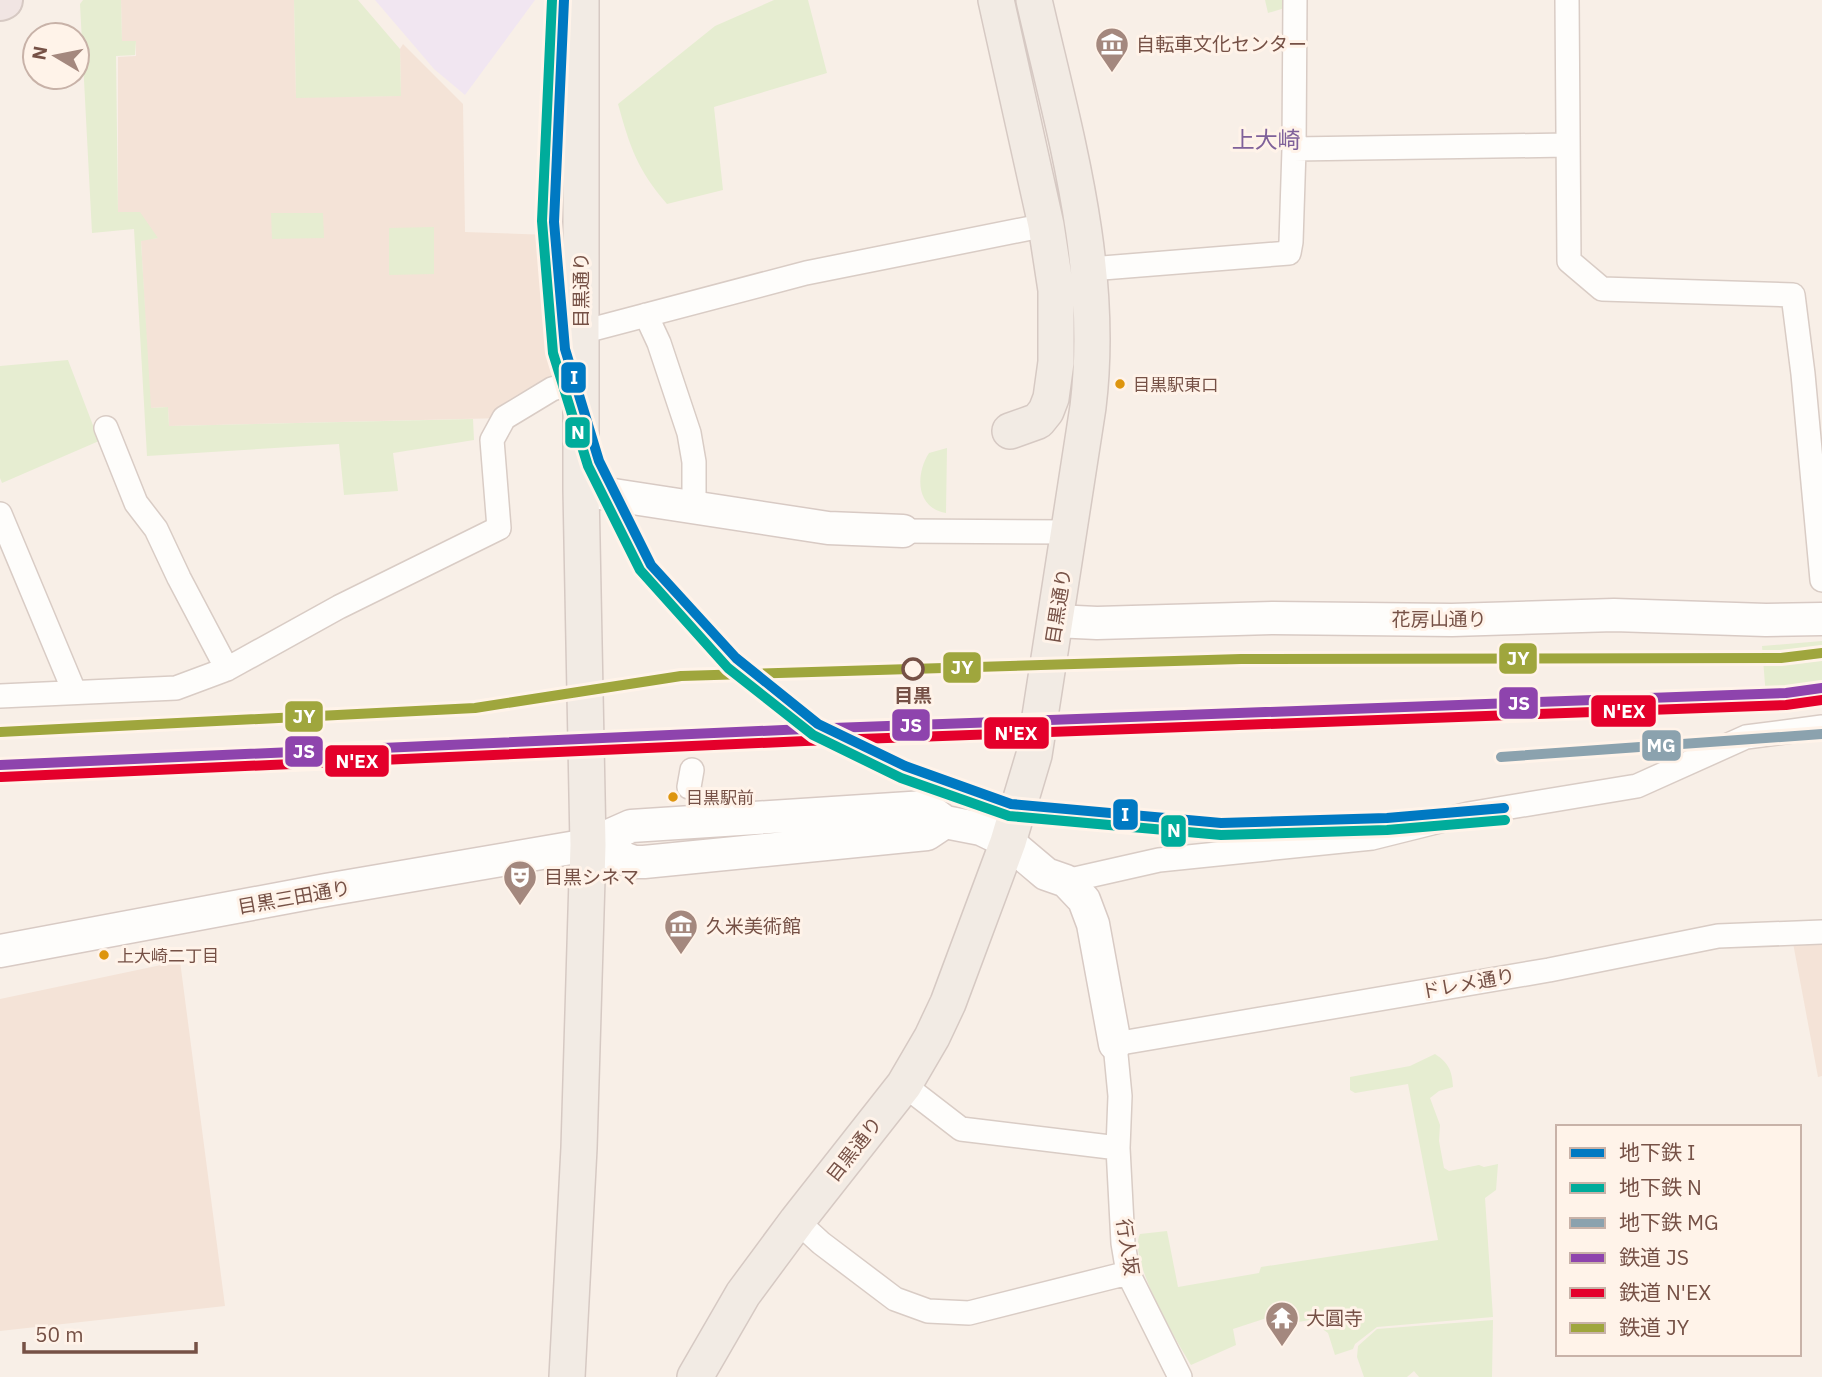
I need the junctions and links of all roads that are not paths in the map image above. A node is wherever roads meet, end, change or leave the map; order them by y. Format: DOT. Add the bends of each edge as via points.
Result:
graph roads {
  1 [pos="580,0"];
  2 [pos="996,0"];
  3 [pos="1034,0"];
  4 [pos="1295,0"];
  5 [pos="1567,0"];
  6 [pos="1568,145"];
  7 [pos="1294,149"];
  8 [pos="1046,225"];
  9 [pos="1090,269"];
  10 [pos="646,315"];
  11 [pos="582,332"];
  12 [pos="582,380"];
  13 [pos="106,428"];
  14 [pos="1010,431"];
  15 [pos="581,490"];
  16 [pos="694,506"];
  17 [pos="0,514"];
  18 [pos="902,531"];
  19 [pos="1069,532"];
  20 [pos="1822,580"];
  21 [pos="1822,619"];
  22 [pos="1055,621"];
  23 [pos="228,668"];
  24 [pos="74,691"];
  25 [pos="0,696"];
  26 [pos="1822,727"];
  27 [pos="1008,842"];
  28 [pos="588,845"];
  29 [pos="1066,881"];
  30 [pos="1822,932"];
  31 [pos="0,951"];
  32 [pos="1115,1044"];
  33 [pos="904,1085"];
  34 [pos="1118,1148"];
  35 [pos="797,1221"];
  36 [pos="1128,1273"];
  37 [pos="694,1371"];
  38 [pos="567,1377"];
  39 [pos="1180,1377"];
  1 -- 11 [label="main road, 目黒通り"];
  2 -- 8 [label="main road"];
  3 -- 9 [label="main road, 目黒通り"];
  4 -- 7 [label="street"];
  5 -- 6 [label="street"];
  6 -- 7 [label="street"];
  6 -- 20 [label="street" via="1569,261 1602,289 1793,295"];
  7 -- 9 [label="street" via="1289,253"];
  8 -- 10 [label="street" via="806,273"];
  8 -- 14 [label="main road" via="1056,290 1052,398 1038,421"];
  9 -- 19 [label="main road, 目黒通り" via="1092,376"];
  10 -- 11 [label="street"];
  10 -- 16 [label="street" via="660,343 689,433"];
  11 -- 12 [label="main road, 目黒通り"];
  12 -- 15 [label="main road, 目黒通り"];
  12 -- 23 [label="street" via="552,389 504,418 492,440 499,528"];
  13 -- 23 [label="street" via="136,503 156,529"];
  15 -- 16 [label="street"];
  15 -- 28 [label="main road, 目黒通り"];
  16 -- 18 [label="street" via="828,528"];
  17 -- 24 [label="street"];
  18 -- 19 [label="street"];
  19 -- 22 [label="main road, 目黒通り"];
  21 -- 22 [label="street, 花房山通り" via="1602,615"];
  22 -- 27 [label="main road, 目黒通り" via="1034,755"];
  23 -- 24 [label="street" via="176,688"];
  24 -- 25 [label="street"];
  26 -- 29 [label="street" via="1746,737 1637,786 1468,814 1372,838 1159,860"];
  27 -- 28 [label="street" via="981,829 946,822 927,834 644,862"];
  27 -- 29 [label="street" via="1046,874"];
  27 -- 33 [label="main road, 目黒通り" via="948,1003"];
  28 -- 31 [label="street, 目黒三田通り"];
  28 -- 38 [label="main road, 目黒通り"];
  29 -- 32 [label="street" via="1084,900 1093,924"];
  30 -- 32 [label="street, ドレメ通り" via="1718,936 1549,970"];
  32 -- 34 [label="street, 行人坂"];
  33 -- 34 [label="street" via="961,1129"];
  33 -- 35 [label="main road, 目黒通り"];
  34 -- 36 [label="street, 行人坂"];
  35 -- 36 [label="street" via="895,1300 928,1311 969,1314"];
  35 -- 37 [label="main road, 目黒通り"];
  36 -- 39 [label="street, 行人坂"];
}
